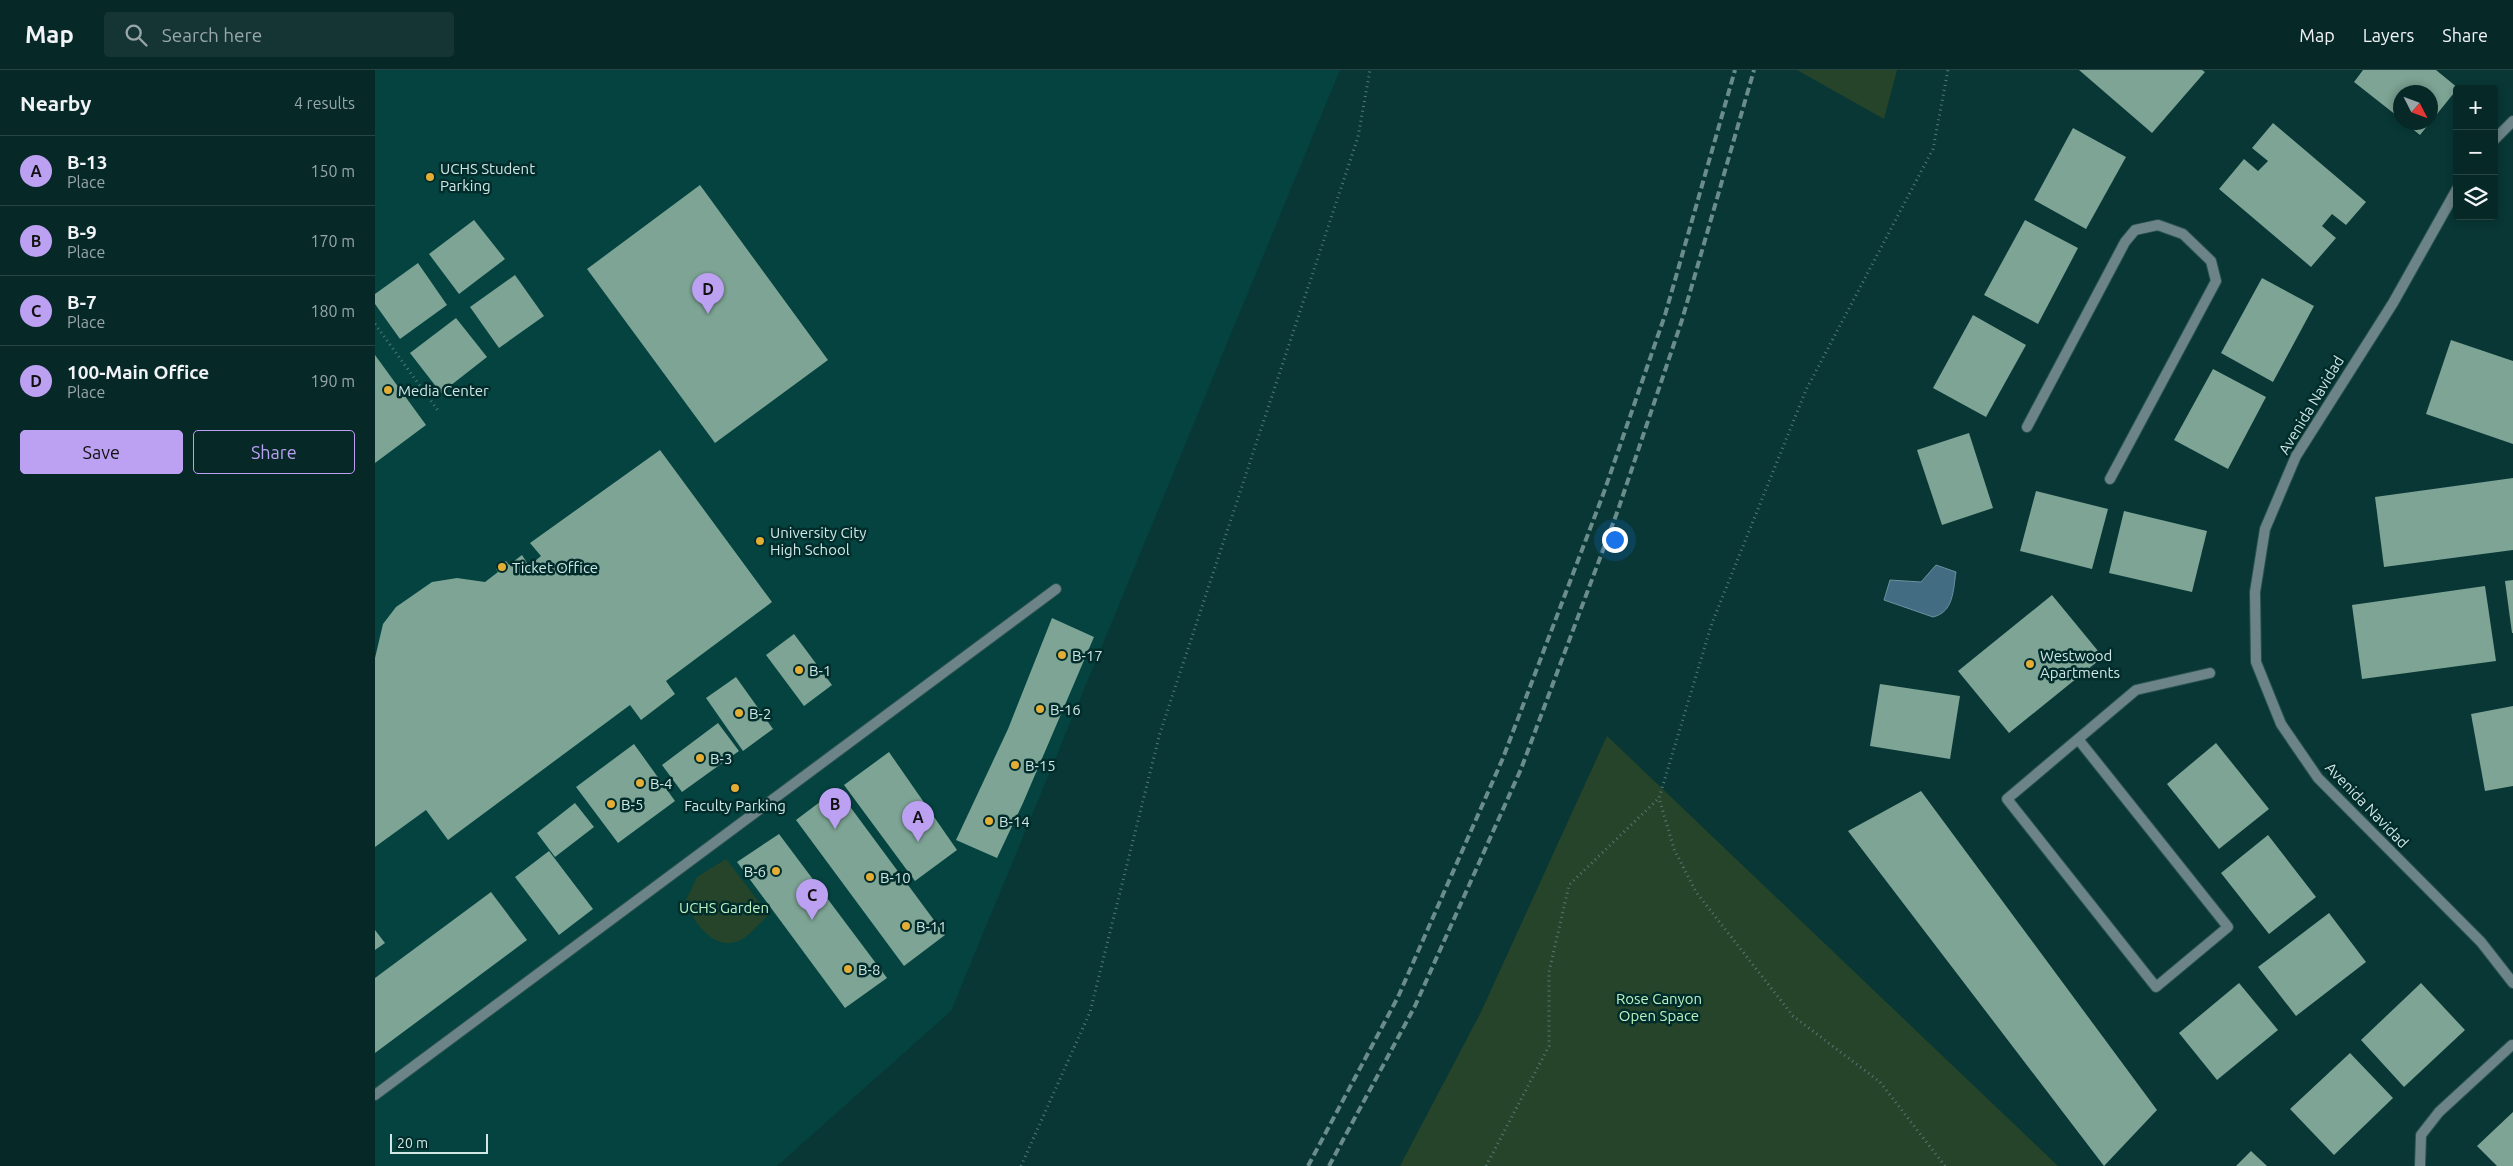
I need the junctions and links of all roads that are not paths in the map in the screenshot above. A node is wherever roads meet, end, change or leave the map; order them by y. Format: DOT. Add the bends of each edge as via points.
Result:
graph roads {
  1 [pos="2513,121"];
  2 [pos="2498,136"];
  3 [pos="2453,196"];
  4 [pos="2027,426"];
  5 [pos="2110,479"];
  6 [pos="1056,589"];
  7 [pos="2210,674"];
  8 [pos="2078,739"];
  9 [pos="2513,983"];
  10 [pos="2512,1044"];
  11 [pos="375,1095"];
  12 [pos="2420,1166"];
  1 -- 2 [label="street"];
  3 -- 9 [label="street, Avenida Navidad" via="2393,303 2296,456 2288,474 2265,529 2255,592 2256,662 2281,724 2318,778 2481,942"];
  4 -- 5 [label="street" via="2125,242 2135,230 2158,225 2183,234 2211,261 2216,281"];
  6 -- 11 [label="street"];
  7 -- 8 [label="street" via="2136,690"];
  8 -- 8 [label="street" via="2007,799 2156,987 2228,927"];
  10 -- 12 [label="street" via="2439,1112 2421,1135"];
}
